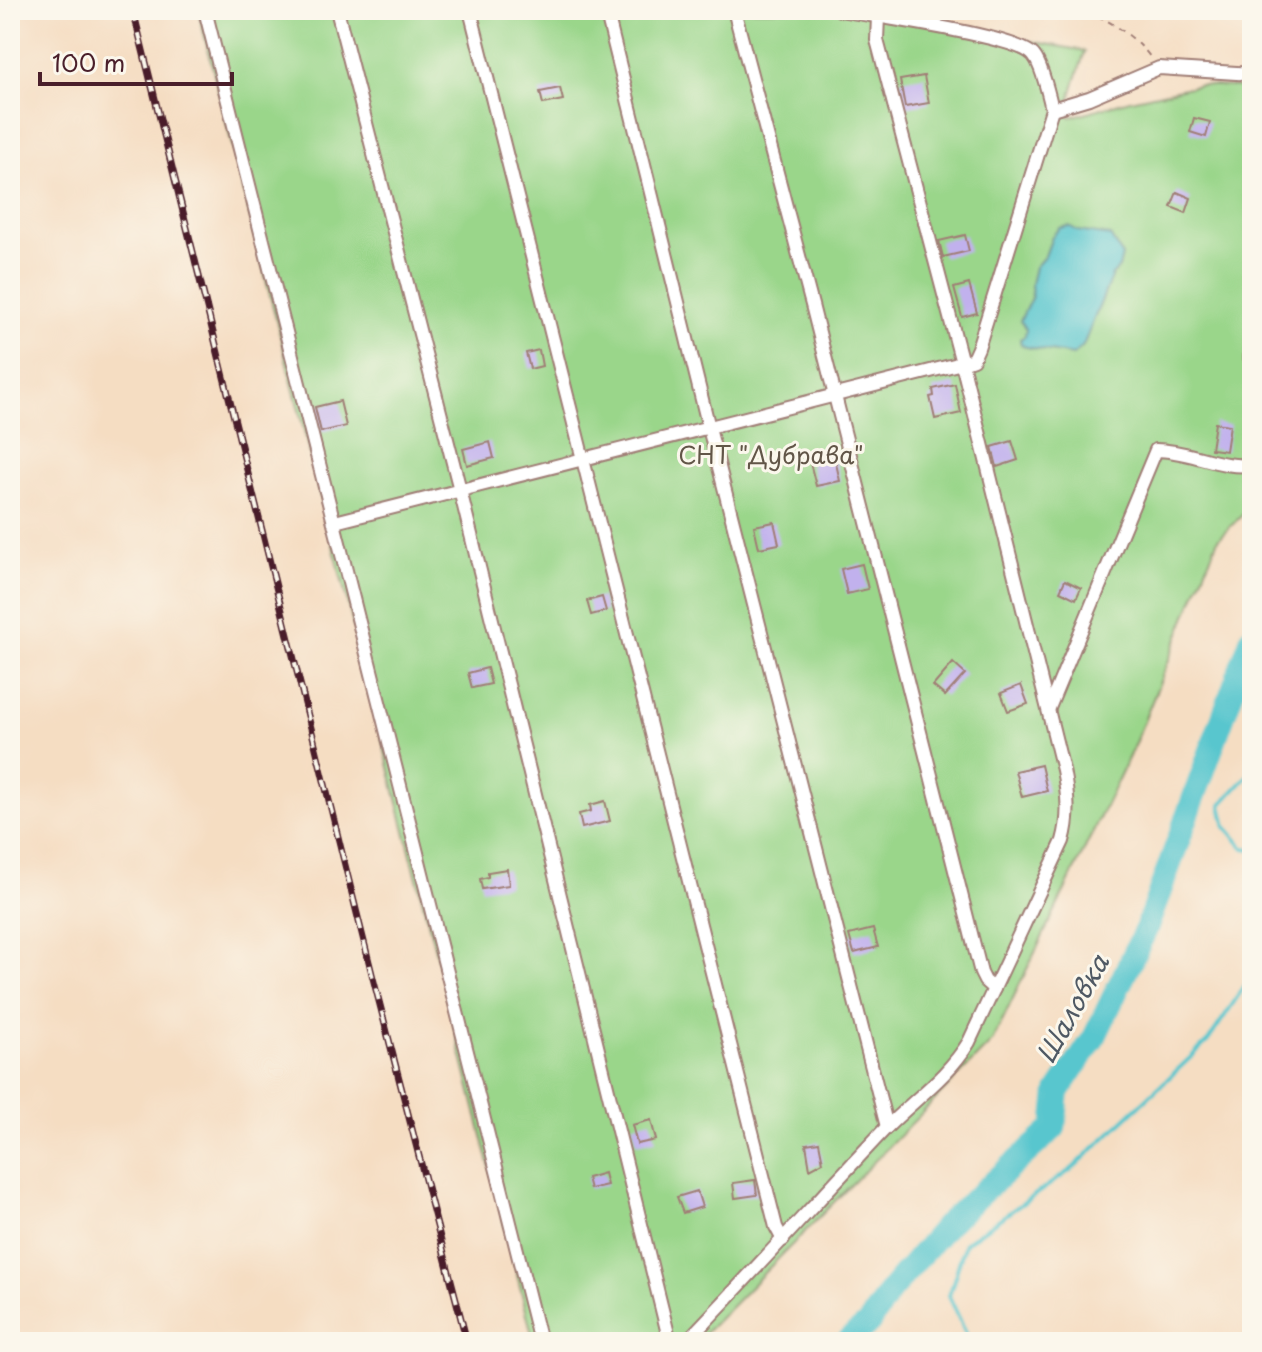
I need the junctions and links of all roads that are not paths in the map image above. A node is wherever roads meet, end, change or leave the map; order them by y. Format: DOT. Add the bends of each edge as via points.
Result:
graph roads {
  1 [pos="205,10"];
  2 [pos="337,10"];
  3 [pos="470,10"];
  4 [pos="606,10"];
  5 [pos="734,10"];
  6 [pos="840,10"];
  7 [pos="878,17"];
  8 [pos="1252,74"];
  9 [pos="1052,109"];
  10 [pos="1252,339"];
  11 [pos="1250,358"];
  12 [pos="962,363"];
  13 [pos="834,396"];
  14 [pos="709,428"];
  15 [pos="584,459"];
  16 [pos="1252,465"];
  17 [pos="460,490"];
  18 [pos="335,522"];
  19 [pos="1049,709"];
  20 [pos="994,989"];
  21 [pos="887,1127"];
  22 [pos="783,1240"];
  23 [pos="540,1342"];
  24 [pos="670,1342"];
  25 [pos="686,1342"];
  1 -- 18 [label="street"];
  2 -- 17 [label="street"];
  3 -- 15 [label="street"];
  4 -- 14 [label="street"];
  5 -- 13 [label="street"];
  6 -- 7 [label="street"];
  7 -- 9 [label="street" via="1028,50 1036,57"];
  7 -- 12 [label="street" via="877,40"];
  8 -- 9 [label="street" via="1159,68"];
  9 -- 12 [label="street" via="978,348 973,359"];
  10 -- 11 [label="street"];
  12 -- 13 [label="street"];
  12 -- 19 [label="street"];
  13 -- 14 [label="street"];
  13 -- 20 [label="street" via="981,973"];
  14 -- 15 [label="street"];
  14 -- 21 [label="street"];
  15 -- 17 [label="street"];
  15 -- 22 [label="street"];
  16 -- 19 [label="street" via="1237,467 1177,450 1156,450"];
  17 -- 18 [label="street"];
  17 -- 24 [label="street"];
  18 -- 23 [label="street"];
  19 -- 20 [label="street" via="1067,790 1068,823"];
  20 -- 21 [label="street" via="960,1057"];
  21 -- 22 [label="street"];
  22 -- 25 [label="street"];
}
